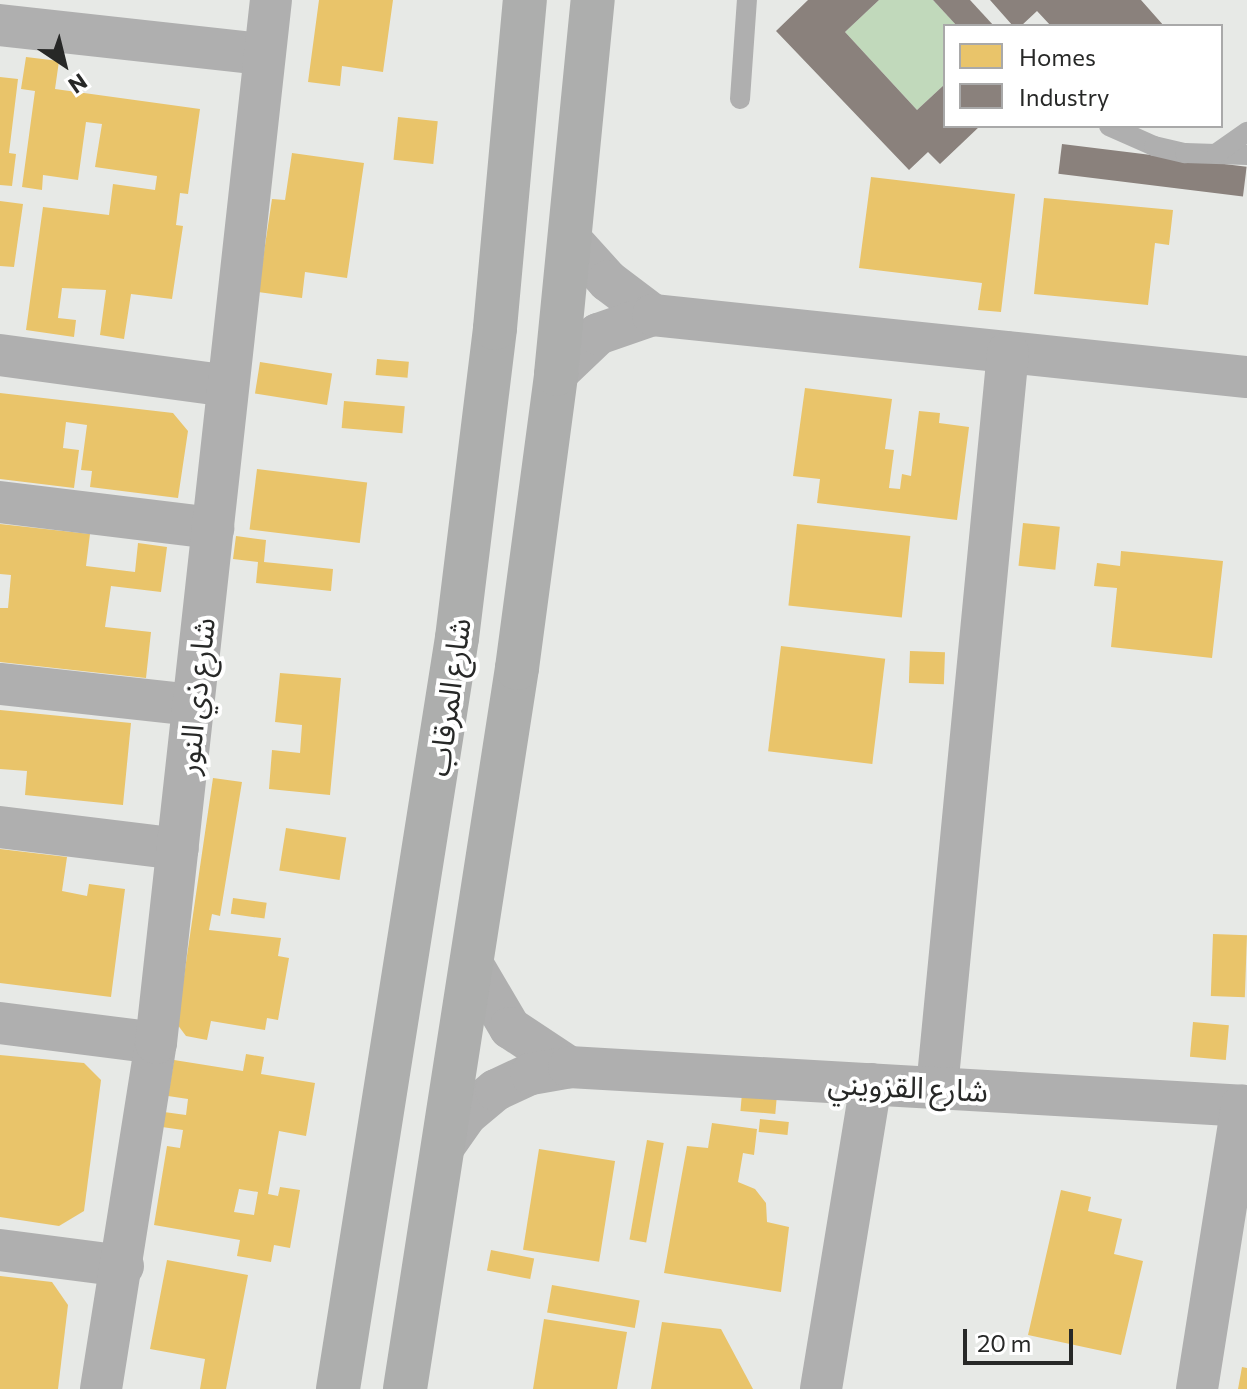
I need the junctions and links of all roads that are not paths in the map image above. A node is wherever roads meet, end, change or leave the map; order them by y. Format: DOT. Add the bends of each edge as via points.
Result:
graph roads {
  1 [pos="271,0"];
  2 [pos="525,0"];
  3 [pos="593,0"];
  4 [pos="747,0"];
  5 [pos="0,25"];
  6 [pos="264,54"];
  7 [pos="740,99"];
  8 [pos="1114,128"];
  9 [pos="1247,132"];
  10 [pos="1217,153"];
  11 [pos="1247,155"];
  12 [pos="570,239"];
  13 [pos="653,315"];
  14 [pos="1008,352"];
  15 [pos="0,355"];
  16 [pos="556,374"];
  17 [pos="1247,377"];
  18 [pos="228,386"];
  19 [pos="0,502"];
  20 [pos="213,528"];
  21 [pos="0,684"];
  22 [pos="194,705"];
  23 [pos="0,827"];
  24 [pos="178,849"];
  25 [pos="474,967"];
  26 [pos="0,1023"];
  27 [pos="156,1043"];
  28 [pos="569,1067"];
  29 [pos="871,1084"];
  30 [pos="937,1088"];
  31 [pos="1244,1106"];
  32 [pos="445,1145"];
  33 [pos="0,1250"];
  34 [pos="123,1266"];
  35 [pos="101,1389"];
  36 [pos="338,1389"];
  37 [pos="405,1389"];
  38 [pos="821,1389"];
  39 [pos="1197,1389"];
  1 -- 6 [label="street, شارع ذي النور"];
  2 -- 36 [label="main road, شارع المرقاب" via="495,328 457,638"];
  3 -- 12 [label="main road"];
  4 -- 7 [label="lane"];
  5 -- 6 [label="street"];
  6 -- 18 [label="street, شارع ذي النور"];
  8 -- 10 [label="lane" via="1154,146"];
  9 -- 10 [label="lane"];
  10 -- 11 [label="lane"];
  12 -- 13 [label="street" via="608,281"];
  12 -- 16 [label="main road"];
  13 -- 14 [label="street"];
  13 -- 16 [label="street" via="598,334"];
  14 -- 17 [label="street"];
  14 -- 30 [label="street"];
  15 -- 18 [label="street"];
  16 -- 25 [label="main road"];
  18 -- 20 [label="street, شارع ذي النور"];
  19 -- 20 [label="street"];
  20 -- 22 [label="street, شارع ذي النور"];
  21 -- 22 [label="street"];
  22 -- 24 [label="street, شارع ذي النور"];
  23 -- 24 [label="street"];
  24 -- 27 [label="street, شارع ذي النور"];
  25 -- 28 [label="street" via="510,1028"];
  25 -- 32 [label="main road"];
  26 -- 27 [label="street"];
  27 -- 34 [label="street, شارع ذي النور"];
  28 -- 29 [label="street, شارع القزويني"];
  28 -- 32 [label="street, شارع القزويني" via="531,1074 496,1090 466,1115"];
  29 -- 30 [label="street, شارع القزويني"];
  29 -- 38 [label="street"];
  30 -- 31 [label="street, شارع القزويني"];
  31 -- 39 [label="street"];
  32 -- 37 [label="main road"];
  33 -- 34 [label="street"];
  34 -- 35 [label="street, شارع ذي النور"];
}
